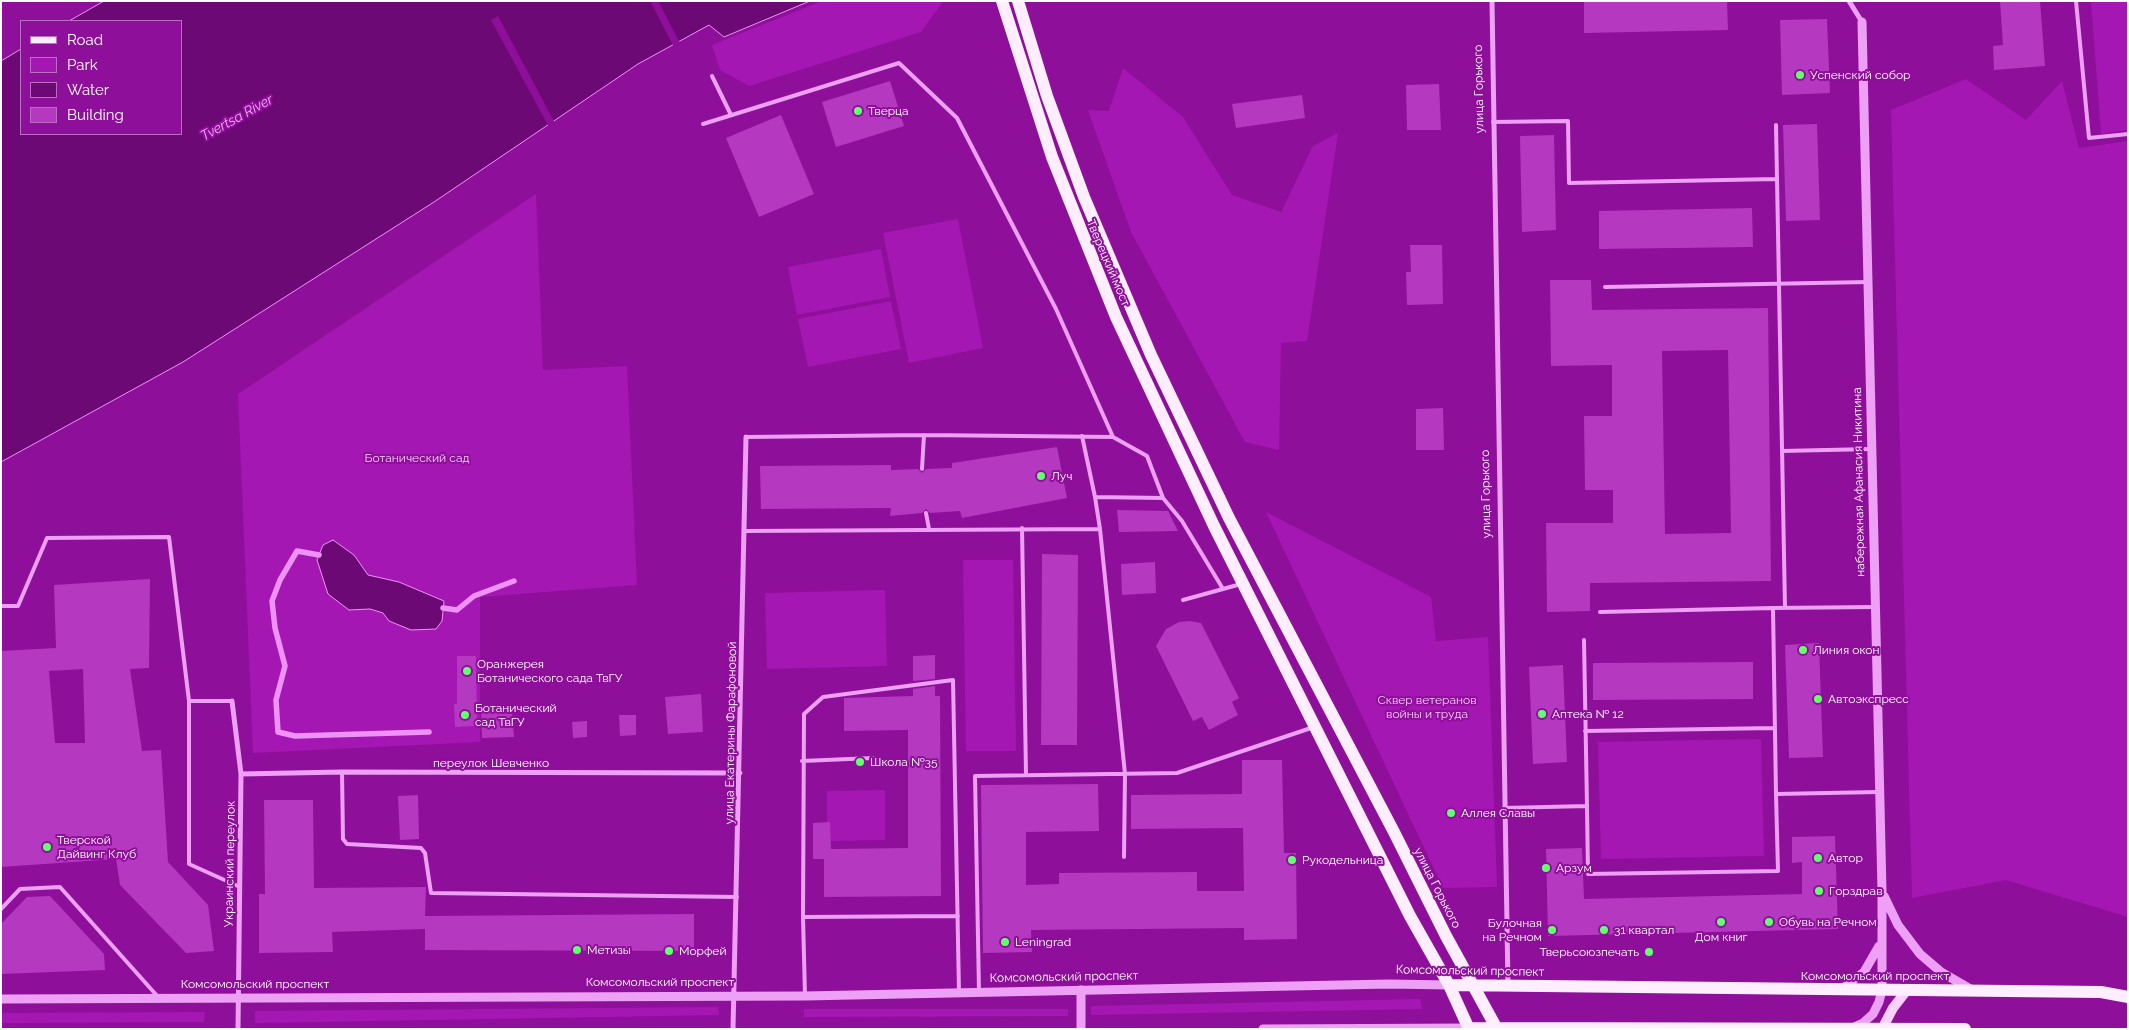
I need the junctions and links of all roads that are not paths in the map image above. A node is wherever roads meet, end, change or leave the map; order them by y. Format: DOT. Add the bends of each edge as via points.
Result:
graph roads {
  1 [pos="1002,1"];
  2 [pos="1018,1"];
  3 [pos="1492,1"];
  4 [pos="1849,1"];
  5 [pos="2076,1"];
  6 [pos="1862,22"];
  7 [pos="712,76"];
  8 [pos="731,115"];
  9 [pos="1493,122"];
  10 [pos="703,124"];
  11 [pos="1776,125"];
  12 [pos="2128,134"];
  13 [pos="1777,179"];
  14 [pos="1868,282"];
  15 [pos="1779,284"];
  16 [pos="1605,287"];
  17 [pos="924,435"];
  18 [pos="1082,436"];
  19 [pos="746,437"];
  20 [pos="1113,437"];
  21 [pos="1871,449"];
  22 [pos="1782,451"];
  23 [pos="922,469"];
  24 [pos="1095,497"];
  25 [pos="1163,498"];
  26 [pos="926,513"];
  27 [pos="1229,518"];
  28 [pos="1022,528"];
  29 [pos="929,529"];
  30 [pos="1100,529"];
  31 [pos="745,532"];
  32 [pos="1243,583"];
  33 [pos="1223,589"];
  34 [pos="1183,600"];
  35 [pos="1,606"];
  36 [pos="1875,607"];
  37 [pos="1773,608"];
  38 [pos="1785,608"];
  39 [pos="1600,612"];
  40 [pos="1584,640"];
  41 [pos="188,701"];
  42 [pos="232,701"];
  43 [pos="1316,727"];
  44 [pos="1775,728"];
  45 [pos="1585,731"];
  46 [pos="873,758"];
  47 [pos="802,760"];
  48 [pos="342,772"];
  49 [pos="740,773"];
  50 [pos="241,774"];
  51 [pos="1125,774"];
  52 [pos="1026,775"];
  53 [pos="1878,792"];
  54 [pos="1776,794"];
  55 [pos="1587,806"];
  56 [pos="1504,808"];
  57 [pos="1124,857"];
  58 [pos="240,886"];
  59 [pos="1882,891"];
  60 [pos="737,897"];
  61 [pos="1,909"];
  62 [pos="958,916"];
  63 [pos="803,917"];
  64 [pos="1881,941"];
  65 [pos="1449,985"];
  66 [pos="1472,985"];
  67 [pos="1508,986"];
  68 [pos="1841,989"];
  69 [pos="1081,990"];
  70 [pos="1882,990"];
  71 [pos="1906,990"];
  72 [pos="1973,990"];
  73 [pos="979,992"];
  74 [pos="959,993"];
  75 [pos="734,996"];
  76 [pos="805,996"];
  77 [pos="2128,997"];
  78 [pos="1,998"];
  79 [pos="159,998"];
  80 [pos="238,998"];
  81 [pos="1469,1028"];
  82 [pos="1497,1028"];
  83 [pos="1851,1028"];
  84 [pos="1882,1028"];
  85 [pos="238,1029"];
  86 [pos="733,1029"];
  87 [pos="1081,1029"];
  88 [pos="1263,1029"];
  89 [pos="1965,1029"];
  1 -- 32 [label="main road, Тверецкий мост" via="1052,157 1087,249 1119,324"];
  2 -- 27 [label="main road, Тверецкий мост" via="1061,136 1100,237 1145,342"];
  3 -- 9 [label="street, улица Горького"];
  4 -- 6 [label="street"];
  5 -- 12 [label="lane" via="2089,138"];
  6 -- 14 [label="street, набережная Афанасия Никитина"];
  7 -- 8 [label="lane"];
  8 -- 10 [label="lane"];
  8 -- 20 [label="lane" via="898,62 957,118 1056,309"];
  9 -- 13 [label="lane" via="1568,121 1569,182"];
  9 -- 56 [label="street, улица Горького"];
  11 -- 13 [label="lane"];
  13 -- 15 [label="lane"];
  14 -- 15 [label="lane"];
  14 -- 21 [label="street, набережная Афанасия Никитина"];
  15 -- 16 [label="lane"];
  15 -- 22 [label="lane"];
  17 -- 18 [label="lane"];
  17 -- 19 [label="lane"];
  17 -- 23 [label="lane"];
  18 -- 20 [label="lane"];
  18 -- 24 [label="lane"];
  19 -- 31 [label="street, улица Екатерины Фарафоновой"];
  20 -- 25 [label="lane" via="1147,456"];
  21 -- 22 [label="lane"];
  21 -- 36 [label="street, набережная Афанасия Никитина"];
  22 -- 38 [label="lane"];
  24 -- 25 [label="lane"];
  24 -- 30 [label="lane"];
  25 -- 33 [label="lane" via="1182,521"];
  26 -- 29 [label="lane"];
  27 -- 66 [label="main road, улица Горького"];
  28 -- 29 [label="lane"];
  28 -- 30 [label="lane"];
  28 -- 52 [label="lane"];
  29 -- 31 [label="lane"];
  30 -- 51 [label="lane"];
  31 -- 49 [label="street, улица Екатерины Фарафоновой"];
  32 -- 33 [label="lane"];
  32 -- 43 [label="main road"];
  33 -- 34 [label="lane"];
  35 -- 41 [label="lane" via="18,606 47,538 169,537"];
  36 -- 38 [label="lane"];
  36 -- 53 [label="street, набережная Афанасия Никитина"];
  37 -- 38 [label="lane"];
  37 -- 39 [label="lane"];
  37 -- 44 [label="lane"];
  40 -- 45 [label="lane"];
  41 -- 42 [label="lane"];
  41 -- 58 [label="lane" via="189,864"];
  42 -- 50 [label="street, Украинский переулок"];
  43 -- 51 [label="lane" via="1177,773"];
  43 -- 65 [label="main road" via="1410,916"];
  44 -- 45 [label="lane"];
  44 -- 54 [label="lane"];
  45 -- 55 [label="lane"];
  46 -- 47 [label="lane"];
  47 -- 62 [label="lane" via="804,714 823,697 953,680"];
  47 -- 63 [label="lane"];
  48 -- 49 [label="street, переулок Шевченко"];
  48 -- 50 [label="street, переулок Шевченко"];
  48 -- 60 [label="lane" via="343,839 347,844 422,848 426,853 431,893"];
  49 -- 60 [label="street, улица Екатерины Фарафоновой"];
  50 -- 58 [label="street, Украинский переулок"];
  51 -- 52 [label="lane"];
  51 -- 57 [label="lane"];
  52 -- 73 [label="lane" via="975,776"];
  53 -- 54 [label="lane"];
  53 -- 59 [label="street, набережная Афанасия Никитина"];
  54 -- 55 [label="lane" via="1778,871 1588,874"];
  55 -- 56 [label="lane"];
  56 -- 67 [label="street, улица Горького"];
  58 -- 80 [label="street, Украинский переулок"];
  59 -- 64 [label="street, набережная Афанасия Никитина"];
  59 -- 72 [label="street" via="1898,925 1920,954 1941,972"];
  60 -- 75 [label="street, улица Екатерины Фарафоновой"];
  61 -- 79 [label="lane" via="20,889 60,887"];
  62 -- 63 [label="lane"];
  62 -- 74 [label="lane"];
  63 -- 76 [label="lane"];
  64 -- 68 [label="street" via="1868,968"];
  64 -- 70 [label="street, набережная Афанасия Никитина"];
  65 -- 66 [label="main road, Комсомольский проспект"];
  65 -- 69 [label="street, Комсомольский проспект"];
  65 -- 81 [label="main road"];
  66 -- 67 [label="main road, Комсомольский проспект"];
  66 -- 82 [label="main road, улица Горького"];
  67 -- 68 [label="main road, Комсомольский проспект"];
  68 -- 70 [label="main road, Комсомольский проспект"];
  69 -- 73 [label="street, Комсомольский проспект"];
  69 -- 87 [label="street"];
  70 -- 71 [label="main road, Комсомольский проспект"];
  70 -- 83 [label="street" via="1873,1014"];
  71 -- 72 [label="main road, Комсомольский проспект"];
  71 -- 84 [label="main road"];
  72 -- 77 [label="main road, Комсомольский проспект" via="2101,992"];
  73 -- 74 [label="street, Комсомольский проспект"];
  74 -- 76 [label="street, Комсомольский проспект"];
  75 -- 76 [label="street, Комсомольский проспект"];
  75 -- 80 [label="street, Комсомольский проспект"];
  75 -- 86 [label="street, улица Екатерины Фарафоновой"];
  78 -- 79 [label="street, Комсомольский проспект"];
  79 -- 80 [label="street, Комсомольский проспект"];
  80 -- 85 [label="street, Украинский переулок"];
  81 -- 82 [label="main road"];
  81 -- 88 [label="street"];
  82 -- 83 [label="main road"];
  83 -- 84 [label="main road"];
  84 -- 89 [label="main road"];
}
